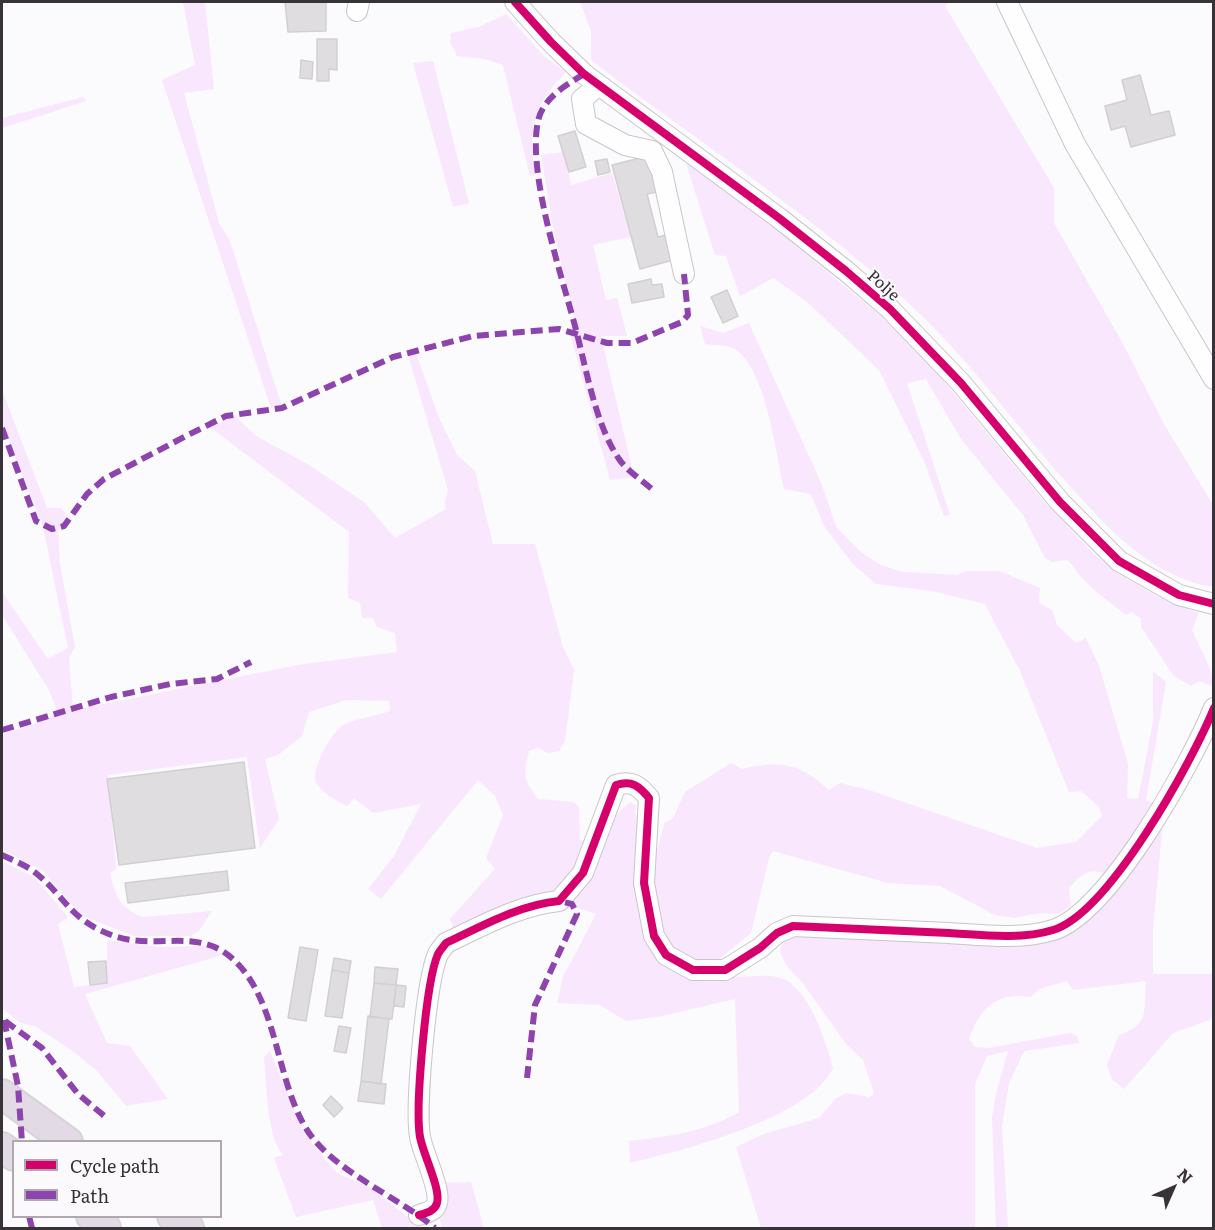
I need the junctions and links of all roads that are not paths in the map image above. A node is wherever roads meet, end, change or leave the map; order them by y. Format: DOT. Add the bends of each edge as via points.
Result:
graph roads {
  1 [pos="515,2"];
  2 [pos="1007,2"];
  3 [pos="599,85"];
  4 [pos="684,274"];
  5 [pos="1214,379"];
  6 [pos="1214,604"];
  7 [pos="1214,708"];
  8 [pos="2,1094"];
  9 [pos="65,1140"];
  10 [pos="419,1215"];
  11 [pos="94,1218"];
  12 [pos="175,1218"];
  13 [pos="106,1228"];
  14 [pos="189,1228"];
  1 -- 3 [label="street, Polje" via="551,42"];
  2 -- 5 [label="street" via="1075,144"];
  3 -- 4 [label="street" via="582,99 586,124 625,145 652,152 662,172"];
  3 -- 6 [label="street, Polje" via="796,231 890,309 961,383 1060,502 1119,561 1179,595"];
  7 -- 10 [label="street" via="1175,785 1127,861 1088,909 1054,930 1007,936 793,926 725,970 693,969 666,955 654,936 644,883 649,798 640,787 627,782 616,785 583,873 559,901 520,909 446,943 438,953 425,1030 418,1110 425,1159 438,1192 437,1204"];
  8 -- 9 [label="highway"];
  11 -- 13 [label="highway"];
  12 -- 14 [label="highway"];
}
